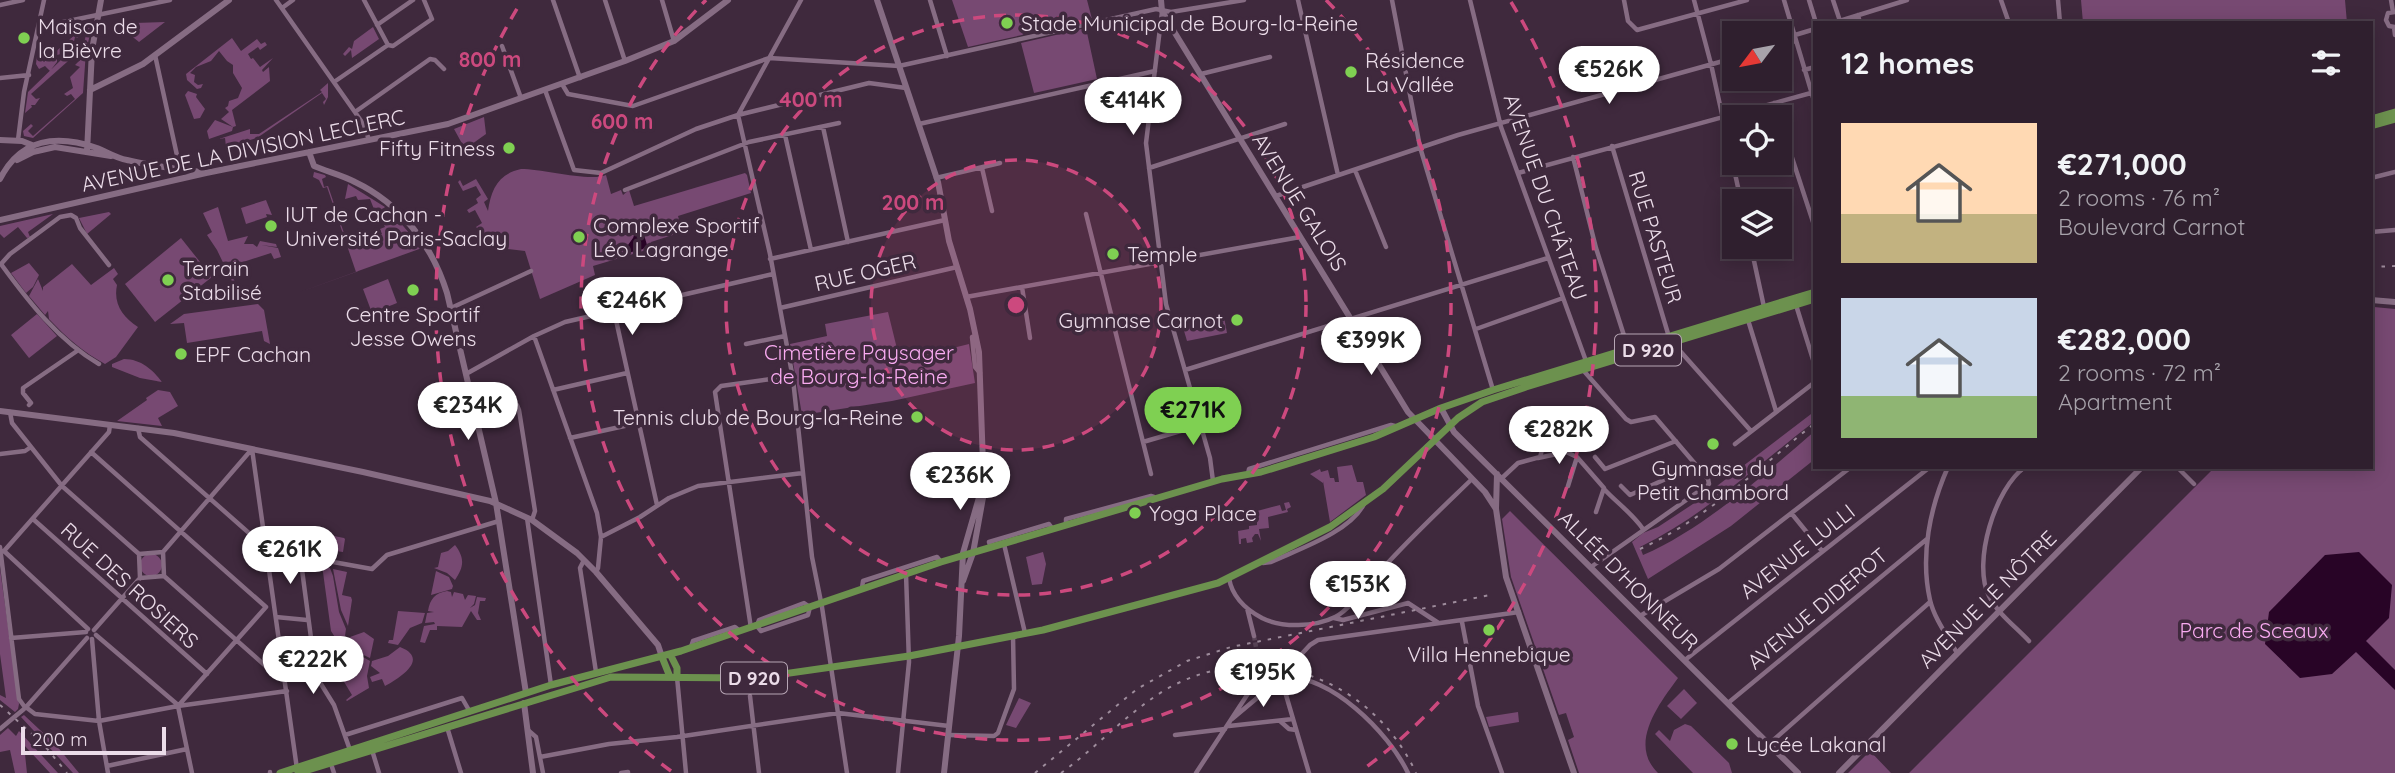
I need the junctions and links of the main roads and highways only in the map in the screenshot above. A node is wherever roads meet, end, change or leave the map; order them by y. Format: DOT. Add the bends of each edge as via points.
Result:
graph roads {
  1 [pos="101,0"];
  2 [pos="229,0"];
  3 [pos="728,0"];
  4 [pos="877,0"];
  5 [pos="1161,0"];
  6 [pos="90,90"];
  7 [pos="2395,112"];
  8 [pos="2373,118"];
  9 [pos="2395,119"];
  10 [pos="2373,125"];
  11 [pos="0,140"];
  12 [pos="26,149"];
  13 [pos="87,149"];
  14 [pos="309,152"];
  15 [pos="171,168"];
  16 [pos="206,173"];
  17 [pos="0,179"];
  18 [pos="181,180"];
  19 [pos="0,219"];
  20 [pos="1813,293"];
  21 [pos="2373,298"];
  22 [pos="1813,300"];
  23 [pos="2395,301"];
  24 [pos="1670,340"];
  25 [pos="1584,366"];
  26 [pos="1441,408"];
  27 [pos="0,411"];
  28 [pos="1414,420"];
  29 [pos="1450,425"];
  30 [pos="1434,440"];
  31 [pos="2140,469"];
  32 [pos="1500,476"];
  33 [pos="983,486"];
  34 [pos="496,503"];
  35 [pos="1496,509"];
  36 [pos="973,552"];
  37 [pos="963,556"];
  38 [pos="963,581"];
  39 [pos="958,647"];
  40 [pos="670,654"];
  41 [pos="662,657"];
  42 [pos="673,677"];
  43 [pos="526,693"];
  44 [pos="524,703"];
  45 [pos="298,769"];
  46 [pos="280,773"];
  47 [pos="533,773"];
  48 [pos="944,773"];
  49 [pos="1574,773"];
  50 [pos="1798,773"];
  51 [pos="1838,773"];
  1 -- 6 [label="main road"];
  2 -- 6 [label="main road" via="136,68"];
  3 -- 14 [label="main road, AVENUE DE LA DIVISION LECLERC" via="674,41 580,78 439,126"];
  4 -- 33 [label="main road" via="936,177 966,297 980,373"];
  5 -- 28 [label="main road, AVENUE GALOIS" via="1162,11"];
  6 -- 13 [label="main road"];
  7 -- 8 [label="main road"];
  9 -- 10 [label="main road"];
  11 -- 12 [label="main road" via="18,140"];
  12 -- 13 [label="main road"];
  12 -- 17 [label="main road"];
  13 -- 15 [label="main road"];
  14 -- 16 [label="main road, AVENUE DE LA DIVISION LECLERC"];
  14 -- 34 [label="main road" via="314,166 368,188 395,208 434,258 451,308"];
  15 -- 16 [label="main road"];
  15 -- 18 [label="main road"];
  16 -- 18 [label="main road, AVENUE DE LA DIVISION LECLERC"];
  18 -- 19 [label="main road, AVENUE DE LA DIVISION LECLERC"];
  20 -- 24 [label="main road, D 920"];
  21 -- 23 [label="main road"];
  22 -- 24 [label="main road, D 920"];
  24 -- 25 [label="main road, D 920"];
  24 -- 25 [label="main road, D 920" via="1628,349"];
  25 -- 26 [label="main road, D 920"];
  25 -- 29 [label="main road, D 920" via="1496,396"];
  26 -- 28 [label="main road, D 920"];
  26 -- 29 [label="main road, ALLÉE D'HONNEUR"];
  27 -- 34 [label="main road" via="174,433"];
  28 -- 30 [label="main road, AVENUE GALOIS"];
  28 -- 36 [label="main road, D 920" via="1374,437 1248,475"];
  29 -- 30 [label="main road, D 920"];
  29 -- 32 [label="main road, ALLÉE D'HONNEUR"];
  30 -- 35 [label="main road, AVENUE GALOIS"];
  30 -- 39 [label="main road, D 920" via="1383,489 1330,527 1229,578 1194,591"];
  31 -- 51 [label="main road, AVENUE LE NÔTRE"];
  32 -- 35 [label="main road"];
  32 -- 50 [label="main road, ALLÉE D'HONNEUR"];
  33 -- 36 [label="main road"];
  33 -- 37 [label="main road"];
  34 -- 41 [label="main road" via="529,519 584,560 658,645"];
  34 -- 43 [label="main road"];
  35 -- 49 [label="main road" via="1506,577"];
  36 -- 37 [label="main road, D 920"];
  36 -- 38 [label="main road"];
  37 -- 38 [label="main road"];
  37 -- 40 [label="main road, D 920"];
  38 -- 39 [label="main road"];
  39 -- 42 [label="main road, D 920" via="755,678"];
  39 -- 48 [label="main road"];
  40 -- 41 [label="main road, D 920"];
  40 -- 42 [label="main road" via="677,668"];
  41 -- 42 [label="main road"];
  41 -- 43 [label="main road, D 920"];
  42 -- 44 [label="main road, D 920" via="611,677"];
  43 -- 44 [label="main road"];
  43 -- 45 [label="main road, D 920"];
  44 -- 45 [label="main road, D 920"];
  44 -- 47 [label="main road"];
  45 -- 46 [label="main road, D 920"];
}
